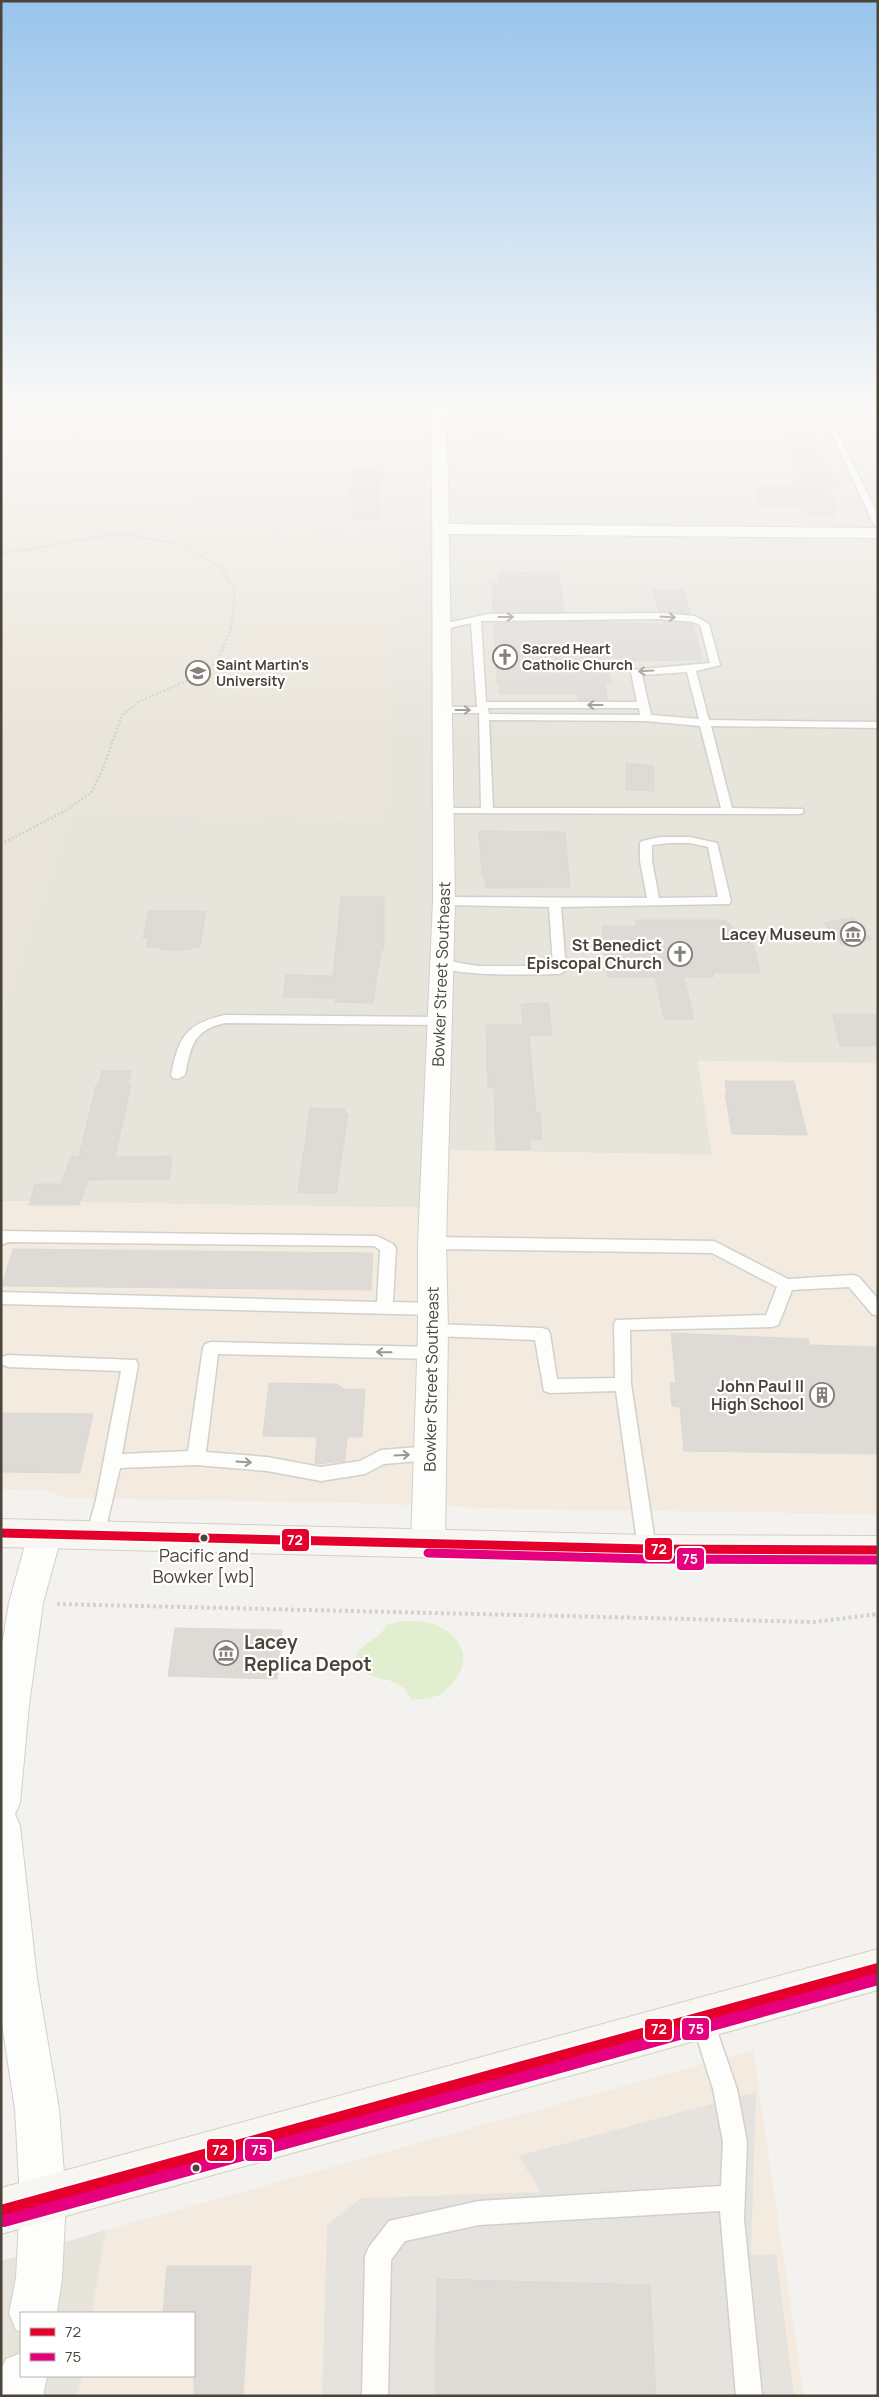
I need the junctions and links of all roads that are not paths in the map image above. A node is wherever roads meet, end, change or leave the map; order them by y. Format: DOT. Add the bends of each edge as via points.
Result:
graph roads {
  1 [pos="441,517"];
  2 [pos="441,529"];
  3 [pos="878,533"];
  4 [pos="476,620"];
  5 [pos="440,627"];
  6 [pos="691,669"];
  7 [pos="643,705"];
  8 [pos="442,710"];
  9 [pos="483,711"];
  10 [pos="646,718"];
  11 [pos="704,723"];
  12 [pos="878,726"];
  13 [pos="727,810"];
  14 [pos="443,811"];
  15 [pos="487,811"];
  16 [pos="799,811"];
  17 [pos="444,901"];
  18 [pos="654,902"];
  19 [pos="556,903"];
  20 [pos="443,964"];
  21 [pos="441,1021"];
  22 [pos="178,1075"];
  23 [pos="1,1240"];
  24 [pos="432,1243"];
  25 [pos="786,1285"];
  26 [pos="1,1298"];
  27 [pos="385,1308"];
  28 [pos="878,1310"];
  29 [pos="433,1331"];
  30 [pos="8,1361"];
  31 [pos="622,1384"];
  32 [pos="431,1453"];
  33 [pos="196,1458"];
  34 [pos="112,1461"];
  35 [pos="1,1533"];
  36 [pos="45,1534"];
  37 [pos="95,1536"];
  38 [pos="428,1543"];
  39 [pos="647,1548"];
  40 [pos="878,1550"];
  41 [pos="8,1680"];
  42 [pos="1,1803"];
  43 [pos="1,1826"];
  44 [pos="4,1893"];
  45 [pos="878,1969"];
  46 [pos="701,2018"];
  47 [pos="733,2198"];
  48 [pos="43,2199"];
  49 [pos="1,2211"];
  50 [pos="33,2312"];
  51 [pos="22,2377"];
  52 [pos="19,2396"];
  53 [pos="375,2396"];
  54 [pos="748,2396"];
  1 -- 2 [label="street, Bowker Street Southeast"];
  2 -- 3 [label="street"];
  2 -- 5 [label="street, Bowker Street Southeast"];
  4 -- 5 [label="lane"];
  4 -- 6 [label="lane, one-way" via="661,616 695,619 704,624 715,666"];
  4 -- 9 [label="lane"];
  5 -- 8 [label="street, Bowker Street Southeast"];
  6 -- 7 [label="lane, one-way" via="636,672"];
  6 -- 11 [label="lane"];
  7 -- 9 [label="lane, one-way"];
  7 -- 10 [label="lane"];
  8 -- 9 [label="lane, one-way"];
  8 -- 14 [label="street, Bowker Street Southeast"];
  9 -- 10 [label="lane"];
  9 -- 15 [label="lane"];
  10 -- 11 [label="lane"];
  11 -- 12 [label="lane"];
  11 -- 13 [label="lane"];
  13 -- 15 [label="lane"];
  13 -- 16 [label="lane"];
  14 -- 15 [label="lane"];
  14 -- 17 [label="street, Bowker Street Southeast"];
  17 -- 19 [label="lane"];
  17 -- 20 [label="street, Bowker Street Southeast"];
  18 -- 18 [label="lane" via="725,901 713,845 702,841 655,840 646,843"];
  18 -- 19 [label="lane"];
  19 -- 20 [label="lane" via="560,970 477,970"];
  20 -- 21 [label="street, Bowker Street Southeast"];
  21 -- 22 [label="lane" via="208,1021 193,1031 185,1044"];
  21 -- 24 [label="street, Bowker Street Southeast"];
  23 -- 27 [label="lane" via="2,1236 376,1241 388,1248"];
  24 -- 25 [label="lane" via="714,1247"];
  24 -- 29 [label="street, Bowker Street Southeast"];
  25 -- 28 [label="lane" via="853,1281"];
  25 -- 31 [label="lane" via="772,1321 622,1324"];
  26 -- 27 [label="lane"];
  27 -- 29 [label="lane"];
  29 -- 31 [label="lane" via="542,1334 550,1386"];
  29 -- 32 [label="street, Bowker Street Southeast"];
  29 -- 33 [label="lane, one-way" via="210,1348"];
  30 -- 34 [label="lane" via="130,1365"];
  31 -- 39 [label="lane"];
  33 -- 32 [label="lane, one-way" via="267,1464 321,1474 344,1472 381,1457"];
  32 -- 38 [label="street, Bowker Street Southeast"];
  33 -- 34 [label="lane"];
  34 -- 37 [label="lane"];
  35 -- 36 [label="main road"];
  36 -- 37 [label="main road"];
  36 -- 41 [label="street"];
  37 -- 38 [label="main road"];
  38 -- 39 [label="main road"];
  39 -- 40 [label="main road"];
  41 -- 42 [label="street"];
  43 -- 44 [label="street"];
  44 -- 48 [label="street" via="36,2109"];
  45 -- 46 [label="main road"];
  46 -- 47 [label="lane" via="725,2089 736,2142"];
  46 -- 48 [label="main road"];
  47 -- 53 [label="lane" via="479,2214 398,2230 378,2256"];
  47 -- 54 [label="lane" via="732,2218"];
  48 -- 49 [label="main road"];
  48 -- 50 [label="street" via="39,2278"];
  51 -- 52 [label="street"];
}
